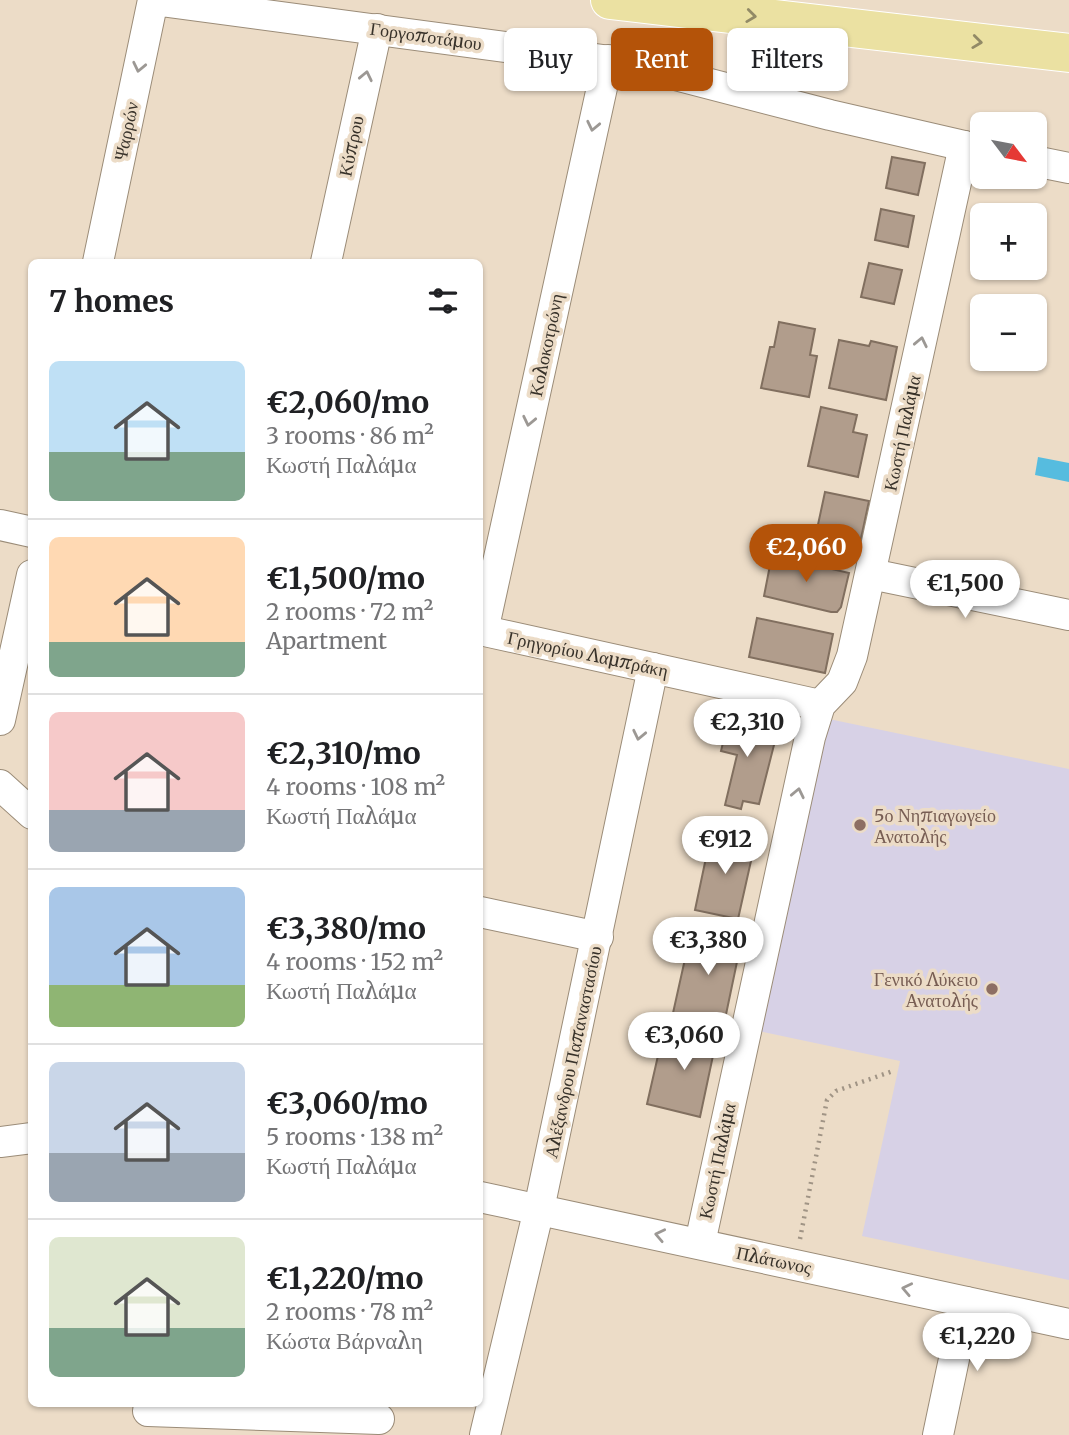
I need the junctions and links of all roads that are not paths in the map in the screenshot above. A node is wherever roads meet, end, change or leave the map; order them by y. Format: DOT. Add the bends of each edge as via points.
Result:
graph roads {
  1 [pos="153,0"];
  2 [pos="610,0"];
  3 [pos="377,29"];
  4 [pos="1069,52"];
  5 [pos="608,60"];
  6 [pos="970,147"];
  7 [pos="970,161"];
  8 [pos="1047,164"];
  9 [pos="1069,168"];
  10 [pos="99,259"];
  11 [pos="327,259"];
  12 [pos="0,525"];
  13 [pos="28,531"];
  14 [pos="872,575"];
  15 [pos="28,593"];
  16 [pos="1069,615"];
  17 [pos="483,621"];
  18 [pos="483,630"];
  19 [pos="653,668"];
  20 [pos="820,705"];
  21 [pos="0,720"];
  22 [pos="0,785"];
  23 [pos="28,810"];
  24 [pos="483,913"];
  25 [pos="598,937"];
  26 [pos="28,1138"];
  27 [pos="0,1142"];
  28 [pos="483,1198"];
  29 [pos="539,1209"];
  30 [pos="700,1243"];
  31 [pos="966,1301"];
  32 [pos="1069,1324"];
  33 [pos="149,1416"];
  34 [pos="379,1419"];
  35 [pos="485,1435"];
  36 [pos="938,1435"];
  1 -- 3 [label="street, Γοργοποτάμου"];
  1 -- 10 [label="street, Ψαρρών, one-way"];
  2 -- 4 [label="main road, one-way"];
  3 -- 5 [label="street, Γοργοποτάμου"];
  11 -- 3 [label="street, Κύπρου, one-way"];
  5 -- 6 [label="street, Γοργοποτάμου"];
  5 -- 17 [label="street, Κολοκοτρώνη, one-way"];
  14 -- 7 [label="street, Κωστή Παλάμα, one-way"];
  8 -- 9 [label="street"];
  12 -- 13 [label="street"];
  14 -- 16 [label="street"];
  14 -- 20 [label="street, Κωστή Παλάμα" via="847,673"];
  15 -- 21 [label="street"];
  18 -- 19 [label="street, Γρηγορίου Λαμπράκη"];
  19 -- 20 [label="street, Γρηγορίου Λαμπράκη"];
  19 -- 25 [label="street, Αλέξανδρου Παπαναστασίου, one-way"];
  30 -- 20 [label="street, Κωστή Παλάμα, one-way"];
  22 -- 23 [label="street"];
  24 -- 25 [label="street"];
  25 -- 29 [label="street, Αλέξανδρου Παπαναστασίου"];
  26 -- 27 [label="street"];
  28 -- 29 [label="street, Πλάτωνος"];
  30 -- 29 [label="street, Πλάτωνος, one-way"];
  29 -- 35 [label="street, Αλέξανδρου Παπαναστασίου"];
  31 -- 30 [label="street, Πλάτωνος, one-way"];
  31 -- 32 [label="street, Πλάτωνος"];
  31 -- 36 [label="street"];
  33 -- 34 [label="street"];
}
